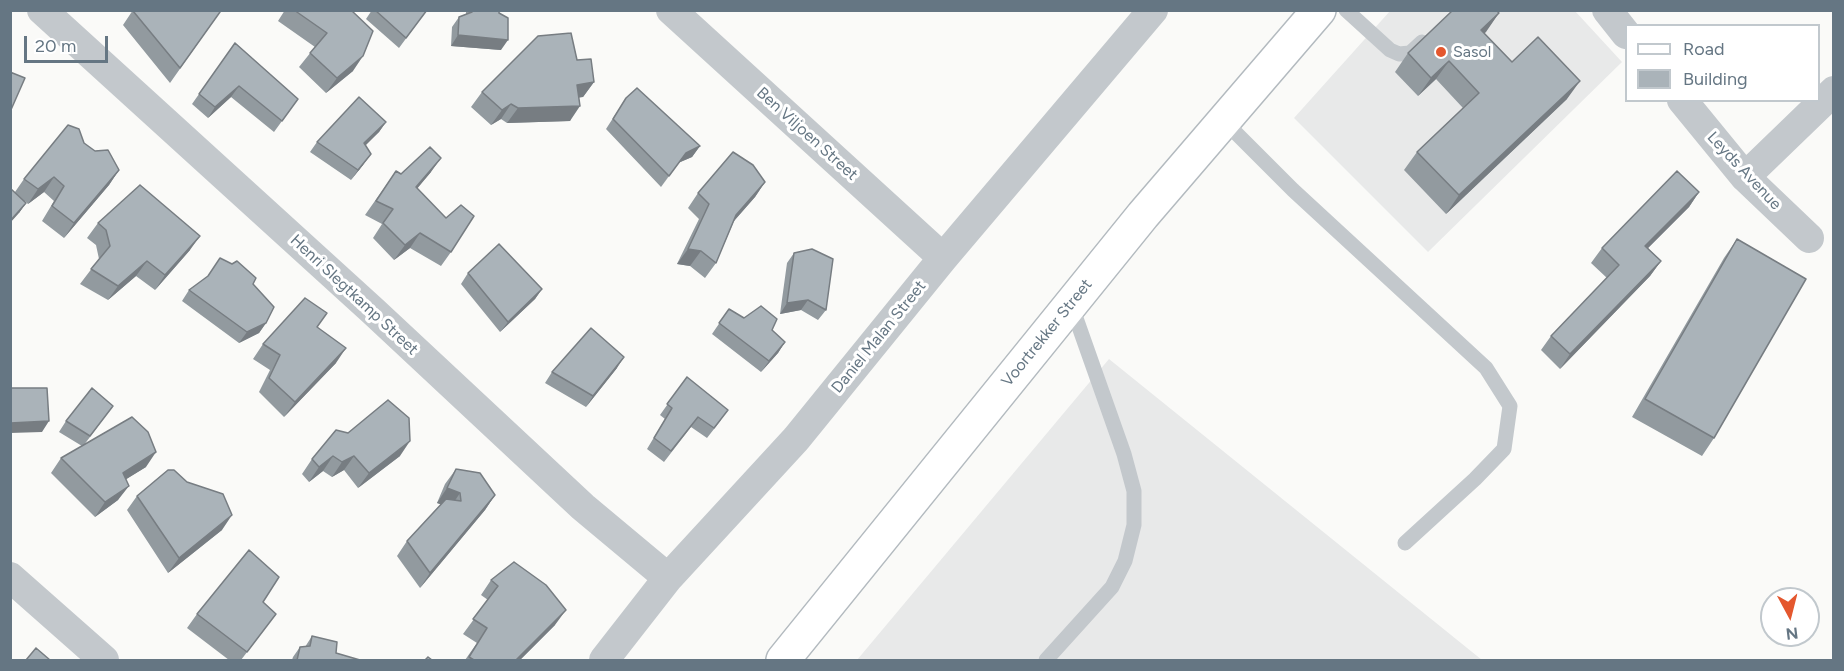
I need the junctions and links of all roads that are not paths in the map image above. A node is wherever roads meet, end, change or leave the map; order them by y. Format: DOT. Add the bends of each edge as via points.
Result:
graph roads {
  1 [pos="42,10"];
  2 [pos="671,10"];
  3 [pos="1153,10"];
  4 [pos="1318,10"];
  5 [pos="1346,10"];
  6 [pos="1607,10"];
  7 [pos="1433,31"];
  8 [pos="1625,33"];
  9 [pos="1833,91"];
  10 [pos="1684,102"];
  11 [pos="1224,121"];
  12 [pos="1745,177"];
  13 [pos="1809,238"];
  14 [pos="943,258"];
  15 [pos="1071,304"];
  16 [pos="1405,543"];
  17 [pos="10,577"];
  18 [pos="668,578"];
  19 [pos="104,660"];
  20 [pos="604,660"];
  21 [pos="783,660"];
  22 [pos="1046,660"];
  1 -- 18 [label="street, Henri Slegtkamp Street" via="583,507"];
  2 -- 14 [label="street, Ben Viljoen Street"];
  3 -- 14 [label="street, Daniel Malan Street"];
  4 -- 11 [label="main road, Voortrekker Street"];
  5 -- 7 [label="lane" via="1399,54 1410,53"];
  6 -- 8 [label="street"];
  9 -- 12 [label="street"];
  10 -- 12 [label="street, Leyds Avenue"];
  11 -- 15 [label="main road, Voortrekker Street"];
  11 -- 16 [label="lane" via="1486,368 1510,406 1504,449"];
  12 -- 13 [label="street, Leyds Avenue"];
  14 -- 18 [label="street, Daniel Malan Street" via="796,440"];
  15 -- 21 [label="main road, Voortrekker Street"];
  15 -- 22 [label="lane" via="1129,473 1134,491 1134,525 1125,561 1112,586"];
  17 -- 19 [label="street"];
  18 -- 20 [label="street, Daniel Malan Street"];
}
